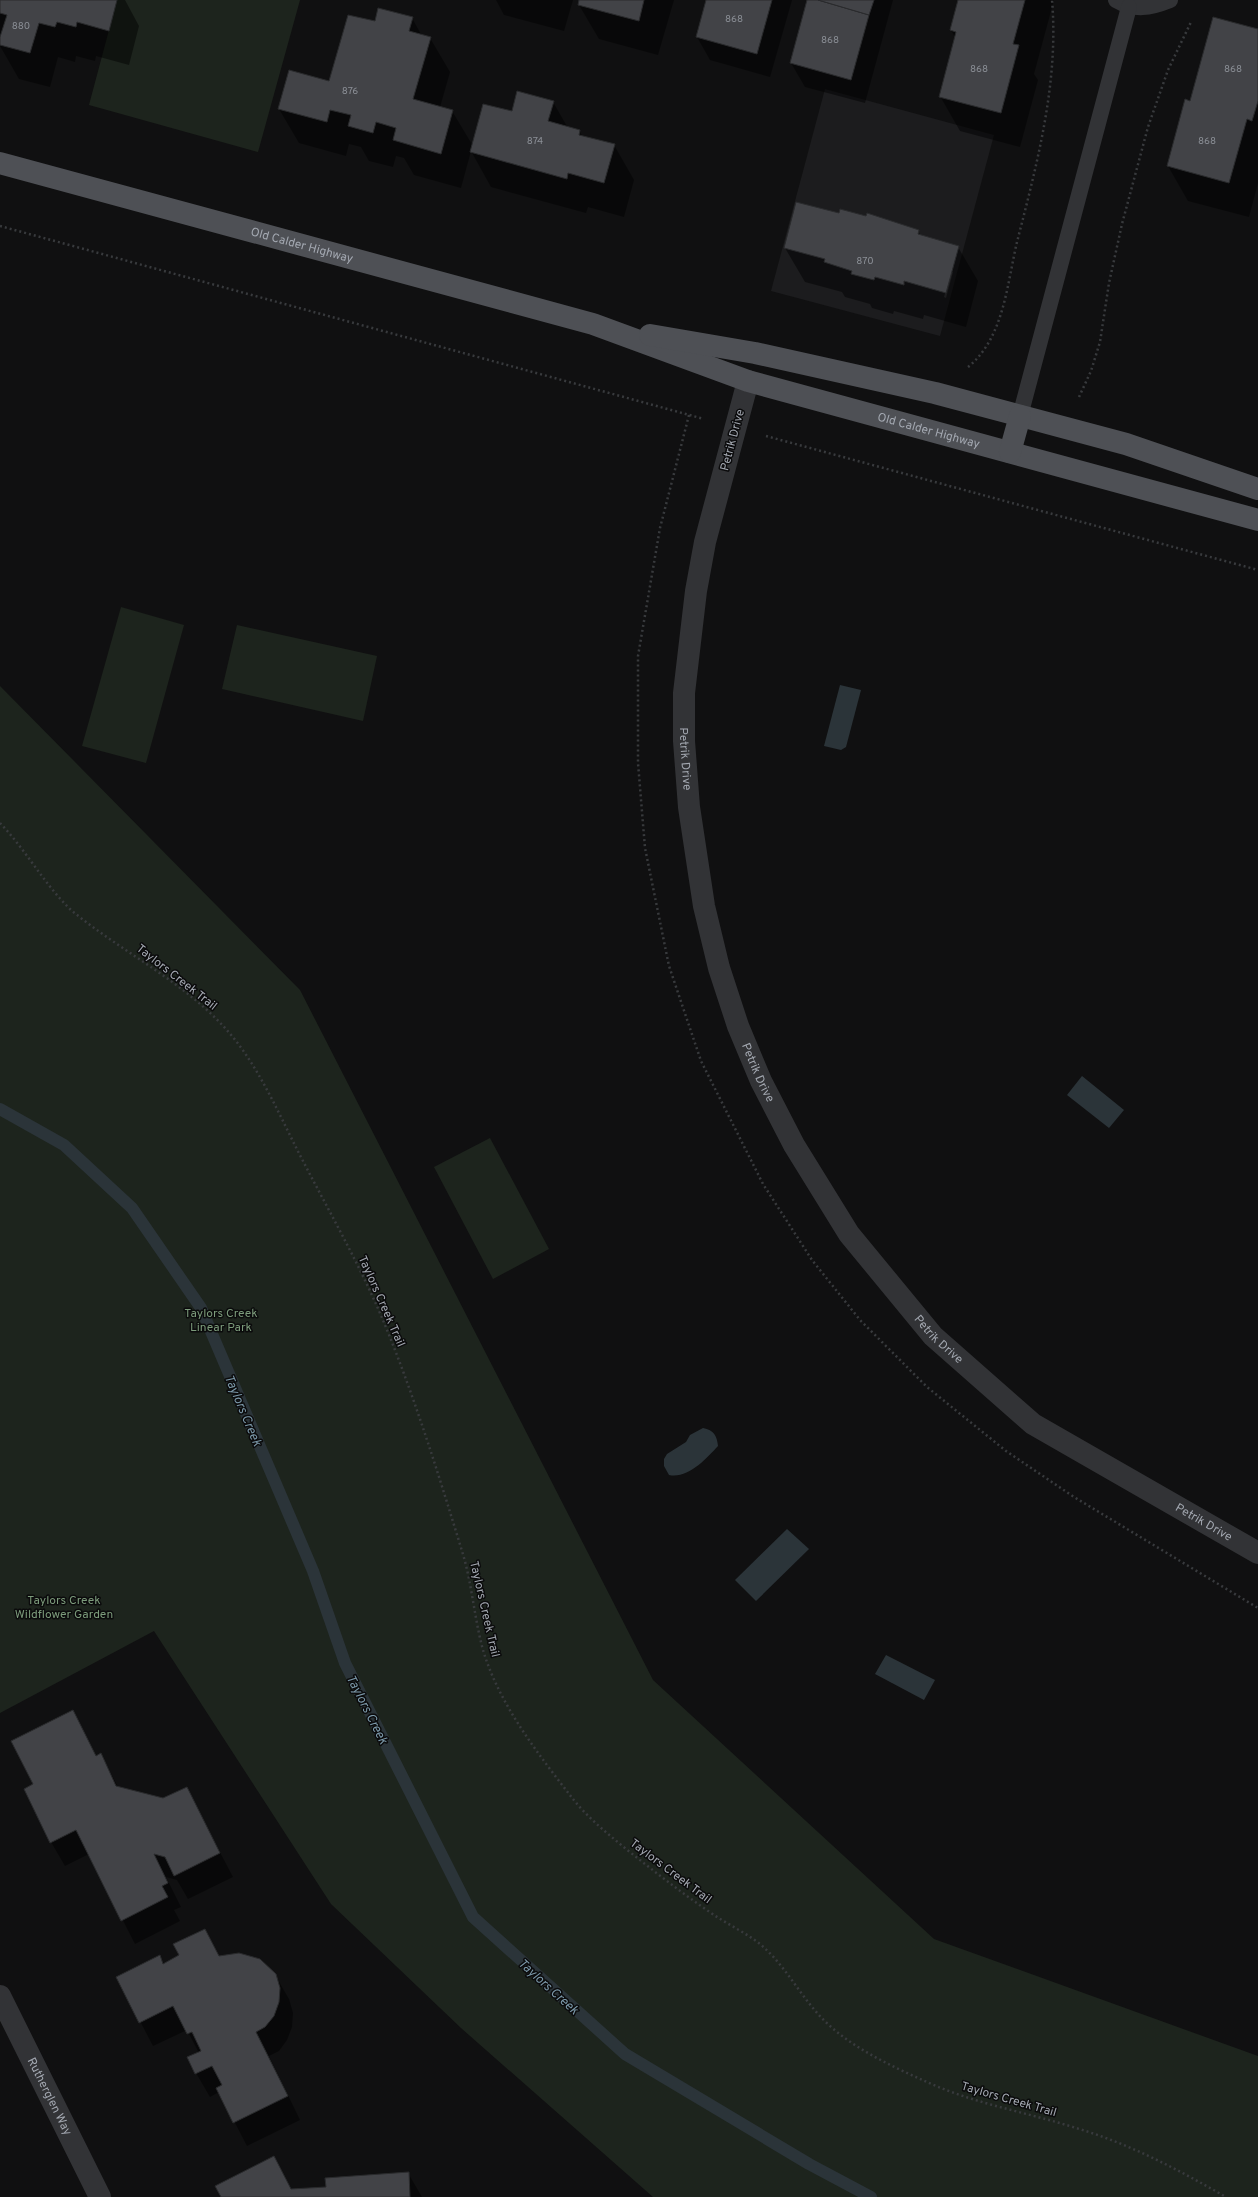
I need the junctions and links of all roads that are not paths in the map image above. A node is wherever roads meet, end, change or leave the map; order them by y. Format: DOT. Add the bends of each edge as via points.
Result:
graph roads {
  1 [pos="1170,0"];
  2 [pos="1122,4"];
  3 [pos="0,163"];
  4 [pos="604,327"];
  5 [pos="755,353"];
  6 [pos="748,381"];
  7 [pos="1020,416"];
  8 [pos="1010,452"];
  9 [pos="1258,489"];
  10 [pos="1258,520"];
  11 [pos="1258,1552"];
  12 [pos="0,1996"];
  13 [pos="100,2197"];
  1 -- 2 [label="lane" via="1144,7"];
  2 -- 7 [label="lane"];
  3 -- 4 [label="main road, Old Calder Highway"];
  4 -- 5 [label="main road, Old Calder Highway"];
  4 -- 6 [label="main road, Old Calder Highway"];
  5 -- 6 [label="main road"];
  5 -- 7 [label="main road, Old Calder Highway" via="878,379"];
  6 -- 8 [label="main road, Old Calder Highway"];
  6 -- 11 [label="street, Petrik Drive" via="705,542 696,591 684,693 684,741 689,807 704,906 719,968 738,1026 761,1081 794,1145 849,1234 933,1336 1033,1424"];
  7 -- 8 [label="main road"];
  7 -- 9 [label="main road, Old Calder Highway" via="1133,446"];
  8 -- 10 [label="main road, Old Calder Highway"];
  12 -- 13 [label="street, Rutherglen Way"];
}
